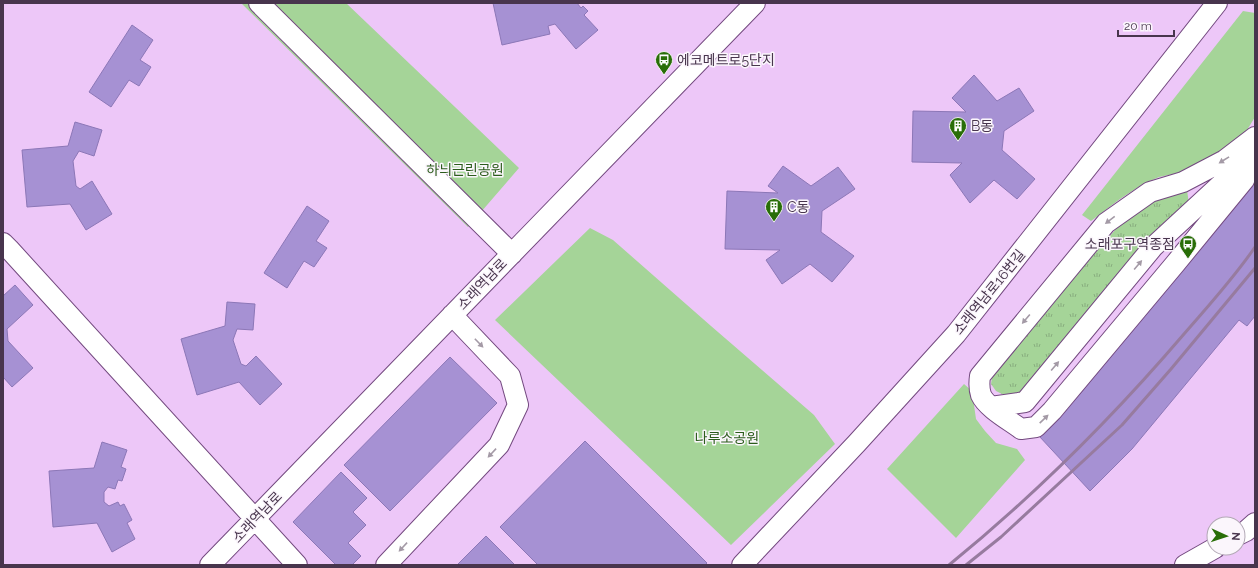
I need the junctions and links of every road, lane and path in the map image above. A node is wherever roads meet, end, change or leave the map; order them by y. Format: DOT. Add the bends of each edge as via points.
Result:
graph roads {
  1 [pos="259,3"];
  2 [pos="755,3"];
  3 [pos="1217,3"];
  4 [pos="1255,137"];
  5 [pos="1255,153"];
  6 [pos="3,243"];
  7 [pos="512,254"];
  8 [pos="452,315"];
  9 [pos="991,407"];
  10 [pos="255,518"];
  11 [pos="1255,523"];
  12 [pos="1246,531"];
  13 [pos="1206,553"];
  14 [pos="210,565"];
  15 [pos="298,565"];
  16 [pos="386,565"];
  17 [pos="742,565"];
  18 [pos="1185,565"];
  1 -- 7 [label="street"];
  2 -- 7 [label="street, 소래역남로"];
  3 -- 17 [label="street, 소래역남로16번길" via="956,334"];
  4 -- 9 [label="street, one-way" via="1225,160 1183,182 1150,192 1106,223 980,376 979,387 982,397"];
  9 -- 5 [label="street, one-way" via="1025,402 1153,247"];
  9 -- 5 [label="street, one-way" via="1021,429 1036,427 1244,180"];
  6 -- 10 [label="street"];
  7 -- 8 [label="street, 소래역남로"];
  8 -- 10 [label="street, 소래역남로"];
  8 -- 16 [label="street, one-way" via="510,376 518,404 499,445"];
  10 -- 14 [label="street, 소래역남로"];
  10 -- 15 [label="street"];
  11 -- 12 [label="street"];
  13 -- 18 [label="street"];
}
